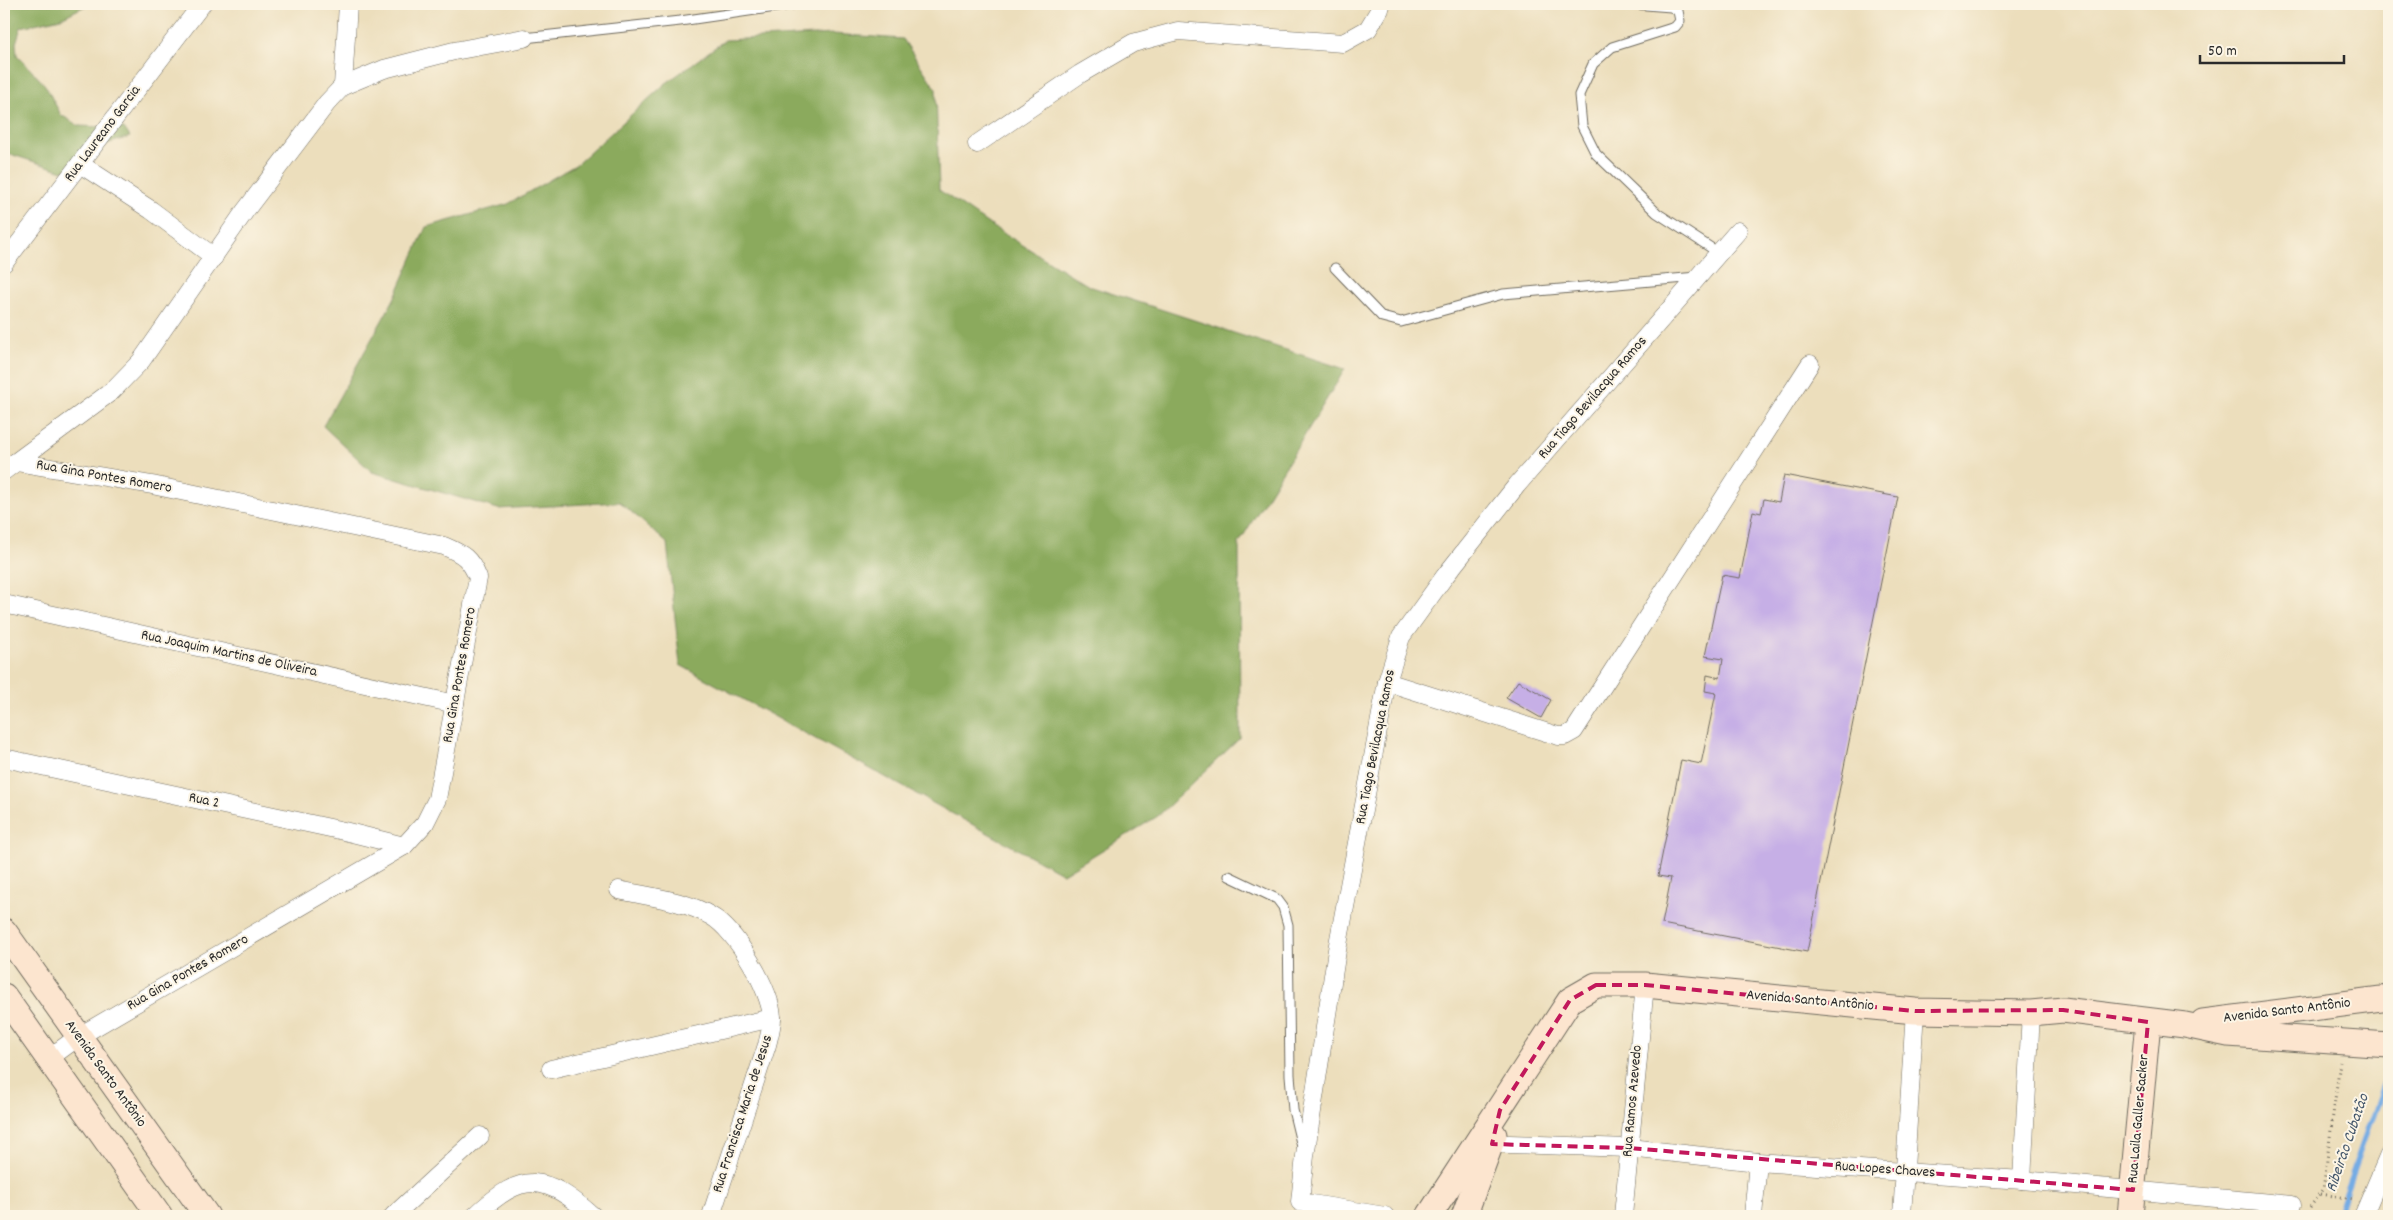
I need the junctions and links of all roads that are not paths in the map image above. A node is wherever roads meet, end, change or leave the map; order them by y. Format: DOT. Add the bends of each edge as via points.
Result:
graph roads {
  1 [pos="202,4"];
  2 [pos="348,4"];
  3 [pos="797,4"];
  4 [pos="1381,4"];
  5 [pos="1633,4"];
  6 [pos="524,38"];
  7 [pos="344,86"];
  8 [pos="977,144"];
  9 [pos="80,164"];
  10 [pos="1738,231"];
  11 [pos="1720,253"];
  12 [pos="214,257"];
  13 [pos="4,263"];
  14 [pos="1335,268"];
  15 [pos="1699,276"];
  16 [pos="1810,364"];
  17 [pos="10,467"];
  18 [pos="4,604"];
  19 [pos="1386,682"];
  20 [pos="455,704"];
  21 [pos="4,758"];
  22 [pos="404,846"];
  23 [pos="1229,876"];
  24 [pos="620,890"];
  25 [pos="4,931"];
  26 [pos="1644,985"];
  27 [pos="4,996"];
  28 [pos="2383,999"];
  29 [pos="1915,1011"];
  30 [pos="2030,1013"];
  31 [pos="772,1018"];
  32 [pos="2148,1022"];
  33 [pos="2184,1024"];
  34 [pos="78,1038"];
  35 [pos="2378,1044"];
  36 [pos="48,1059"];
  37 [pos="551,1069"];
  38 [pos="480,1136"];
  39 [pos="1485,1144"];
  40 [pos="1629,1148"];
  41 [pos="2389,1155"];
  42 [pos="1304,1156"];
  43 [pos="1758,1162"];
  44 [pos="1483,1169"];
  45 [pos="1906,1172"];
  46 [pos="2022,1180"];
  47 [pos="2133,1190"];
  48 [pos="2292,1205"];
  49 [pos="2361,1208"];
  50 [pos="160,1216"];
  51 [pos="207,1216"];
  52 [pos="393,1216"];
  53 [pos="475,1216"];
  54 [pos="593,1216"];
  55 [pos="711,1216"];
  56 [pos="1385,1216"];
  57 [pos="1429,1216"];
  58 [pos="1464,1216"];
  59 [pos="1479,1216"];
  60 [pos="1623,1216"];
  61 [pos="1753,1216"];
  62 [pos="1902,1216"];
  63 [pos="2130,1216"];
  1 -- 9 [label="street, Rua Laureano Garcia"];
  2 -- 7 [label="street"];
  3 -- 6 [label="lane"];
  4 -- 8 [label="street" via="1368,29 1343,43 1178,31 1133,43 1080,74"];
  5 -- 11 [label="lane" via="1671,7 1678,11 1680,21 1675,27 1612,47 1593,64 1579,94 1582,126 1596,154 1657,213"];
  6 -- 7 [label="street" via="445,53 384,70"];
  7 -- 12 [label="street" via="286,156"];
  9 -- 12 [label="street" via="151,210"];
  9 -- 13 [label="street, Rua Laureano Garcia"];
  10 -- 11 [label="street, Rua Tiago Bevilacqua Ramos"];
  11 -- 15 [label="street, Rua Tiago Bevilacqua Ramos"];
  12 -- 17 [label="street" via="141,361 112,391"];
  14 -- 15 [label="lane" via="1382,317 1401,322 1503,294"];
  15 -- 19 [label="street, Rua Tiago Bevilacqua Ramos" via="1517,485 1445,576 1401,637"];
  16 -- 19 [label="street" via="1574,730 1558,736"];
  17 -- 20 [label="street, Rua Gina Pontes Romero" via="152,485 444,546 459,552 471,562 478,578"];
  18 -- 20 [label="street, Rua Joaquim Martins de Oliveira"];
  19 -- 42 [label="street, Rua Tiago Bevilacqua Ramos" via="1337,950"];
  20 -- 22 [label="street, Rua Gina Pontes Romero" via="437,799 425,823"];
  21 -- 22 [label="street, Rua 2"];
  22 -- 34 [label="street, Rua Gina Pontes Romero"];
  23 -- 42 [label="lane" via="1277,899 1288,924 1290,1075 1293,1110"];
  24 -- 31 [label="street, Rua Francisca Maria de Jesus" via="690,906 728,928 763,985"];
  25 -- 34 [label="main road, Avenida Santo Antônio"];
  26 -- 29 [label="main road, Avenida Santo Antônio"];
  26 -- 39 [label="main road, Avenida Santo Antônio" via="1596,985 1570,1000 1500,1110"];
  26 -- 40 [label="street, Rua Ramos Azevedo"];
  27 -- 36 [label="main road"];
  28 -- 33 [label="main road, Avenida Santo Antônio"];
  29 -- 30 [label="main road, Avenida Santo Antônio"];
  29 -- 45 [label="street"];
  30 -- 32 [label="main road, Avenida Santo Antônio" via="2063,1010"];
  30 -- 46 [label="street"];
  31 -- 37 [label="street"];
  31 -- 55 [label="street, Rua Francisca Maria de Jesus" via="767,1045"];
  32 -- 33 [label="main road, Avenida Santo Antônio"];
  32 -- 47 [label="main road, Rua Laila Galler Sacker"];
  33 -- 35 [label="main road, Avenida Santo Antônio" via="2228,1034"];
  34 -- 36 [label="street, Rua Gina Pontes Romero"];
  34 -- 51 [label="main road, Avenida Santo Antônio"];
  36 -- 50 [label="main road"];
  38 -- 52 [label="street"];
  39 -- 40 [label="street, Rua Lopes Chaves"];
  39 -- 44 [label="main road, Avenida Santo Antônio"];
  39 -- 57 [label="main road, Avenida Santo Antônio"];
  40 -- 43 [label="street, Rua Lopes Chaves"];
  40 -- 60 [label="street, Rua Ramos Azevedo"];
  41 -- 49 [label="street"];
  42 -- 56 [label="street, Rua Tiago Bevilacqua Ramos" via="1300,1202"];
  43 -- 45 [label="street, Rua Lopes Chaves"];
  43 -- 61 [label="street"];
  44 -- 58 [label="main road, Avenida Santo Antônio"];
  44 -- 59 [label="street"];
  45 -- 46 [label="street, Rua Lopes Chaves"];
  45 -- 62 [label="street"];
  46 -- 47 [label="street, Rua Lopes Chaves"];
  47 -- 48 [label="street, Rua Lopes Chaves"];
  47 -- 63 [label="main road, Rua Laila Galler Sacker"];
  53 -- 54 [label="street" via="521,1183 555,1186"];
}
